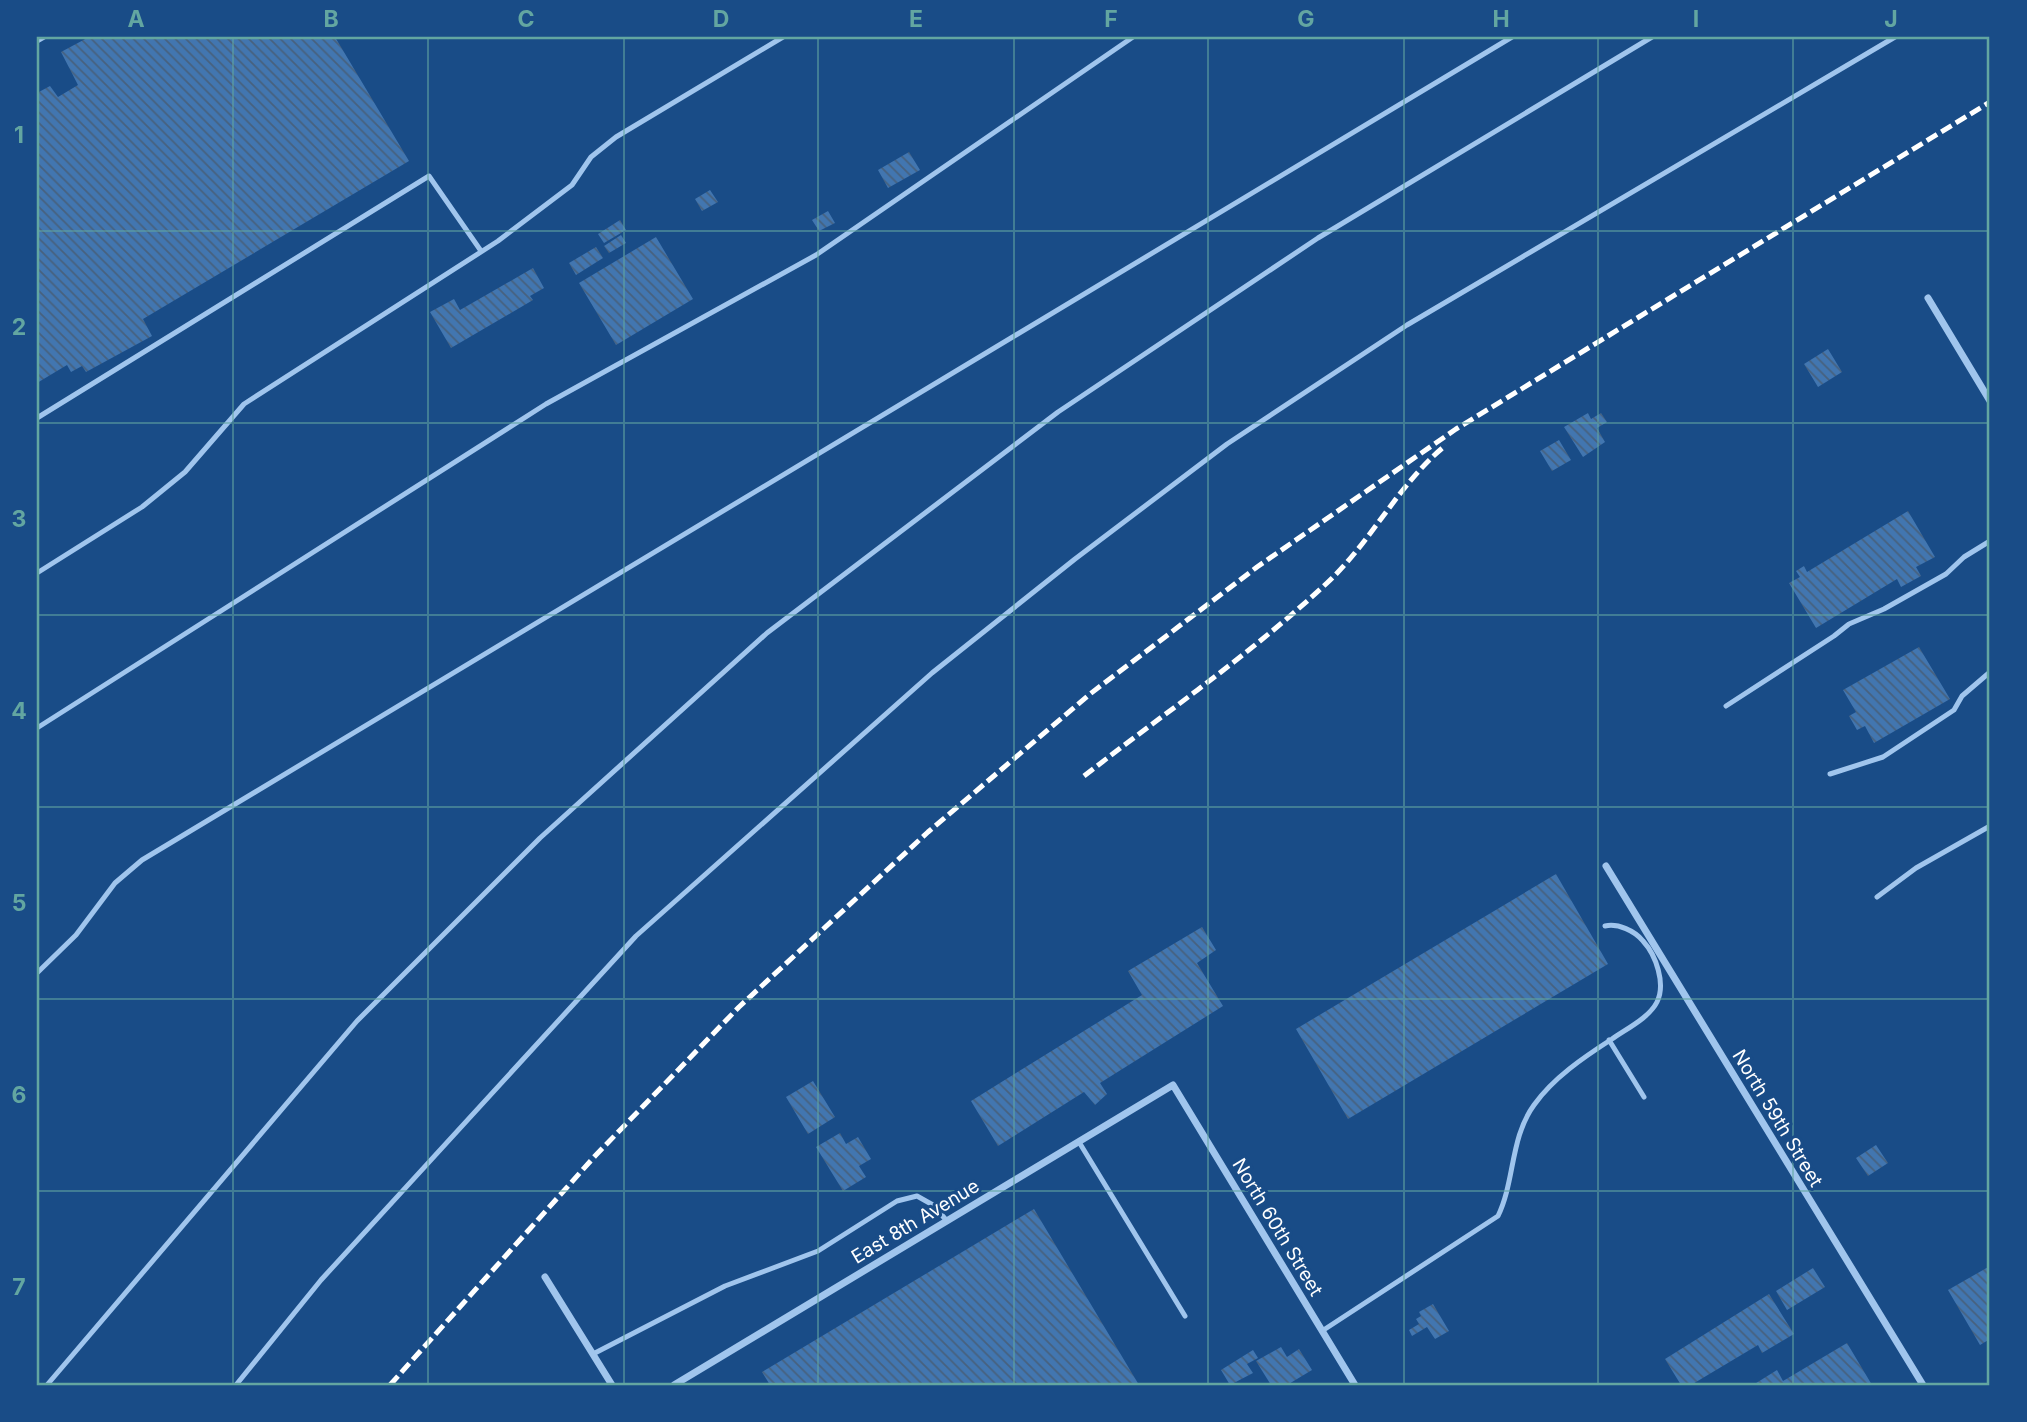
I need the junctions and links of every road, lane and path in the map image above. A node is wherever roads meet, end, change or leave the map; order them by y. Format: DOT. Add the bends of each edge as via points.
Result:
graph roads {
  1 [pos="44,37"];
  2 [pos="783,37"];
  3 [pos="1133,37"];
  4 [pos="1512,37"];
  5 [pos="1652,37"];
  6 [pos="1895,37"];
  7 [pos="37,41"];
  8 [pos="481,251"];
  9 [pos="1928,298"];
  10 [pos="1990,401"];
  11 [pos="37,418"];
  12 [pos="1990,541"];
  13 [pos="37,573"];
  14 [pos="1990,672"];
  15 [pos="1726,706"];
  16 [pos="37,728"];
  17 [pos="1830,774"];
  18 [pos="1990,826"];
  19 [pos="1606,866"];
  20 [pos="1877,897"];
  21 [pos="1605,926"];
  22 [pos="37,973"];
  23 [pos="1609,1040"];
  24 [pos="1173,1085"];
  25 [pos="1644,1097"];
  26 [pos="1079,1142"];
  27 [pos="947,1221"];
  28 [pos="545,1278"];
  29 [pos="1185,1316"];
  30 [pos="1322,1331"];
  31 [pos="593,1354"];
  32 [pos="47,1385"];
  33 [pos="236,1385"];
  34 [pos="612,1385"];
  35 [pos="674,1385"];
  36 [pos="1355,1385"];
  37 [pos="1923,1385"];
  1 -- 7 [label="lane"];
  2 -- 8 [label="lane" via="616,137 591,157 572,185"];
  3 -- 16 [label="lane" via="816,255 546,404"];
  4 -- 22 [label="lane" via="142,860 115,883 76,935"];
  5 -- 32 [label="lane" via="1318,238 1058,412 767,634 540,838 357,1021"];
  6 -- 33 [label="lane" via="1395,332 1227,444 932,673 636,936 321,1280"];
  8 -- 11 [label="lane" via="429,176"];
  8 -- 13 [label="lane" via="244,404 185,472 142,507"];
  9 -- 10 [label="street"];
  12 -- 15 [label="lane" via="1946,574 1849,624"];
  14 -- 17 [label="lane" via="1962,696 1954,710 1883,757"];
  18 -- 20 [label="lane" via="1916,868"];
  19 -- 37 [label="street, North 59th Street"];
  21 -- 23 [label="lane" via="1627,929 1643,940 1661,979 1657,1002 1644,1017"];
  23 -- 25 [label="lane"];
  23 -- 30 [label="lane" via="1564,1073 1533,1106 1511,1158 1508,1195 1498,1216"];
  24 -- 26 [label="street, East 8th Avenue"];
  24 -- 30 [label="street, North 60th Street"];
  26 -- 27 [label="street, East 8th Avenue"];
  26 -- 29 [label="lane"];
  27 -- 31 [label="lane" via="917,1196 897,1201 818,1251 724,1286"];
  27 -- 35 [label="street, East 8th Avenue"];
  28 -- 31 [label="street"];
  30 -- 36 [label="street, North 60th Street"];
  31 -- 34 [label="street"];
}
